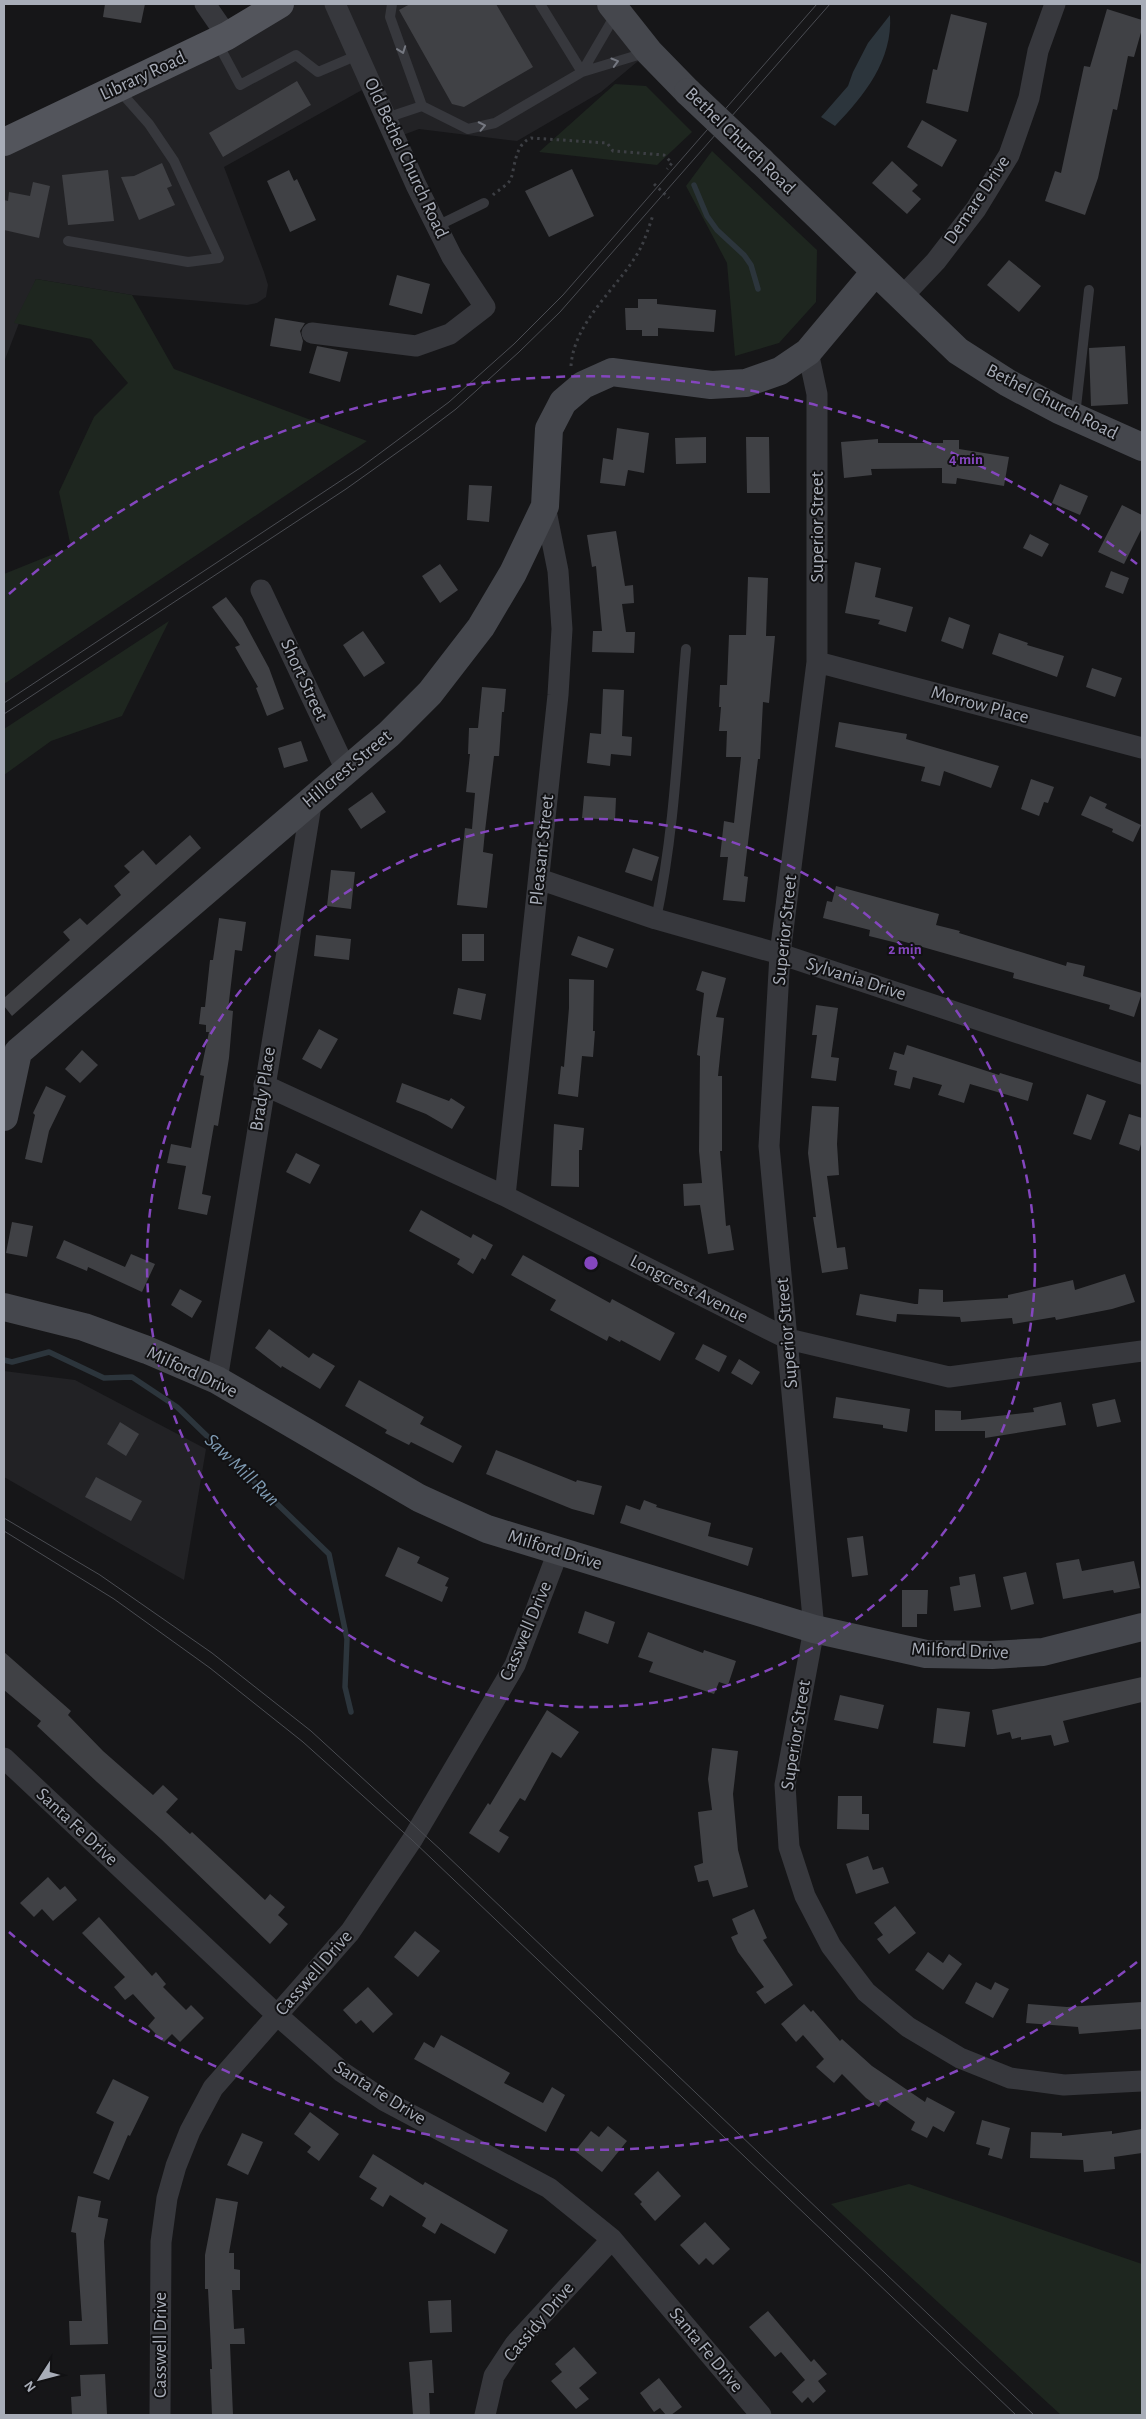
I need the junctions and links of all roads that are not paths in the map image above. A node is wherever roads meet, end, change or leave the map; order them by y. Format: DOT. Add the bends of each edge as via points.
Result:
graph roads {
  1 [pos="205,4"];
  2 [pos="280,4"];
  3 [pos="335,4"];
  4 [pos="392,4"];
  5 [pos="540,4"];
  6 [pos="1055,4"];
  7 [pos="614,8"];
  8 [pos="221,38"];
  9 [pos="649,52"];
  10 [pos="358,56"];
  11 [pos="582,72"];
  12 [pos="118,88"];
  13 [pos="422,106"];
  14 [pos="386,118"];
  15 [pos="4,142"];
  16 [pos="484,203"];
  17 [pos="437,226"];
  18 [pos="68,241"];
  19 [pos="875,272"];
  20 [pos="1089,290"];
  21 [pos="902,297"];
  22 [pos="312,332"];
  23 [pos="808,352"];
  24 [pos="1075,417"];
  25 [pos="1142,447"];
  26 [pos="545,506"];
  27 [pos="261,590"];
  28 [pos="686,649"];
  29 [pos="817,662"];
  30 [pos="1142,748"];
  31 [pos="346,770"];
  32 [pos="312,799"];
  33 [pos="539,879"];
  34 [pos="656,919"];
  35 [pos="780,954"];
  36 [pos="1142,1074"];
  37 [pos="264,1085"];
  38 [pos="4,1117"];
  39 [pos="505,1196"];
  40 [pos="4,1307"];
  41 [pos="788,1339"];
  42 [pos="1142,1351"];
  43 [pos="217,1380"];
  44 [pos="558,1552"];
  45 [pos="1142,1627"];
  46 [pos="814,1629"];
  47 [pos="4,1758"];
  48 [pos="277,2015"];
  49 [pos="1142,2080"];
  50 [pos="612,2239"];
  51 [pos="160,2415"];
  52 [pos="485,2415"];
  53 [pos="761,2415"];
  1 -- 8 [label="street"];
  2 -- 8 [label="main road, Library Road"];
  3 -- 10 [label="street, Old Bethel Church Road"];
  4 -- 13 [label="lane, one-way" via="390,17"];
  5 -- 11 [label="lane"];
  6 -- 21 [label="street, Demare Drive" via="1038,51 1029,98 1009,155 976,209"];
  7 -- 9 [label="street, Bethel Church Road"];
  7 -- 11 [label="lane"];
  8 -- 10 [label="lane" via="240,85 296,55 318,72"];
  8 -- 12 [label="main road, Library Road"];
  11 -- 9 [label="lane, one-way"];
  9 -- 19 [label="street, Bethel Church Road, bridge"];
  10 -- 14 [label="street, Old Bethel Church Road"];
  13 -- 11 [label="lane, one-way" via="468,128 486,125 495,123"];
  12 -- 15 [label="main road, Library Road"];
  12 -- 18 [label="lane" via="150,124 174,160 218,258 188,262"];
  13 -- 14 [label="lane"];
  14 -- 17 [label="street, Old Bethel Church Road"];
  16 -- 17 [label="lane"];
  17 -- 22 [label="street, Old Bethel Church Road" via="452,257 485,307 450,334 416,346"];
  19 -- 21 [label="street, Bethel Church Road"];
  19 -- 23 [label="street"];
  20 -- 24 [label="lane"];
  21 -- 24 [label="street, Bethel Church Road" via="958,351 1008,384"];
  23 -- 26 [label="street, Hillcrest Street" via="780,372 746,383 711,386 612,372 583,385 563,402 548,429"];
  23 -- 29 [label="street, Superior Street" via="817,394"];
  24 -- 25 [label="street, Bethel Church Road"];
  26 -- 31 [label="street, Hillcrest Street" via="514,573 481,627 430,693"];
  26 -- 33 [label="street, Pleasant Street" via="558,571 562,629"];
  27 -- 31 [label="street, Short Street"];
  28 -- 34 [label="lane" via="672,826"];
  29 -- 30 [label="street, Morrow Place"];
  29 -- 35 [label="street, Superior Street"];
  31 -- 32 [label="street, Hillcrest Street"];
  32 -- 37 [label="street, Brady Place"];
  32 -- 38 [label="street, Hillcrest Street" via="18,1052"];
  33 -- 34 [label="street, Sylvania Drive"];
  33 -- 39 [label="street, Pleasant Street"];
  34 -- 35 [label="street, Sylvania Drive"];
  35 -- 36 [label="street, Sylvania Drive"];
  35 -- 41 [label="street, Superior Street" via="769,1146"];
  37 -- 39 [label="street, Longcrest Avenue"];
  37 -- 43 [label="street, Brady Place"];
  39 -- 41 [label="street, Longcrest Avenue"];
  40 -- 43 [label="street, Milford Drive" via="84,1326"];
  41 -- 42 [label="street, Longcrest Avenue" via="949,1377"];
  41 -- 46 [label="street, Superior Street"];
  43 -- 44 [label="street, Milford Drive" via="419,1498 487,1529"];
  44 -- 46 [label="street, Milford Drive"];
  44 -- 48 [label="street, Casswell Drive" via="515,1665 412,1840 350,1932"];
  45 -- 46 [label="street, Milford Drive" via="1043,1652 992,1655 926,1654"];
  46 -- 49 [label="street, Superior Street" via="785,1785 789,1847 805,1896 831,1946 866,1992 908,2027 960,2058 1010,2078 1064,2085"];
  47 -- 48 [label="street, Santa Fe Drive"];
  48 -- 50 [label="street, Santa Fe Drive" via="342,2072 384,2101 549,2188"];
  48 -- 51 [label="street, Casswell Drive" via="213,2088 176,2166 167,2198 161,2242"];
  50 -- 52 [label="street, Cassidy Drive" via="515,2344 494,2376"];
  50 -- 53 [label="street, Santa Fe Drive"];
}
